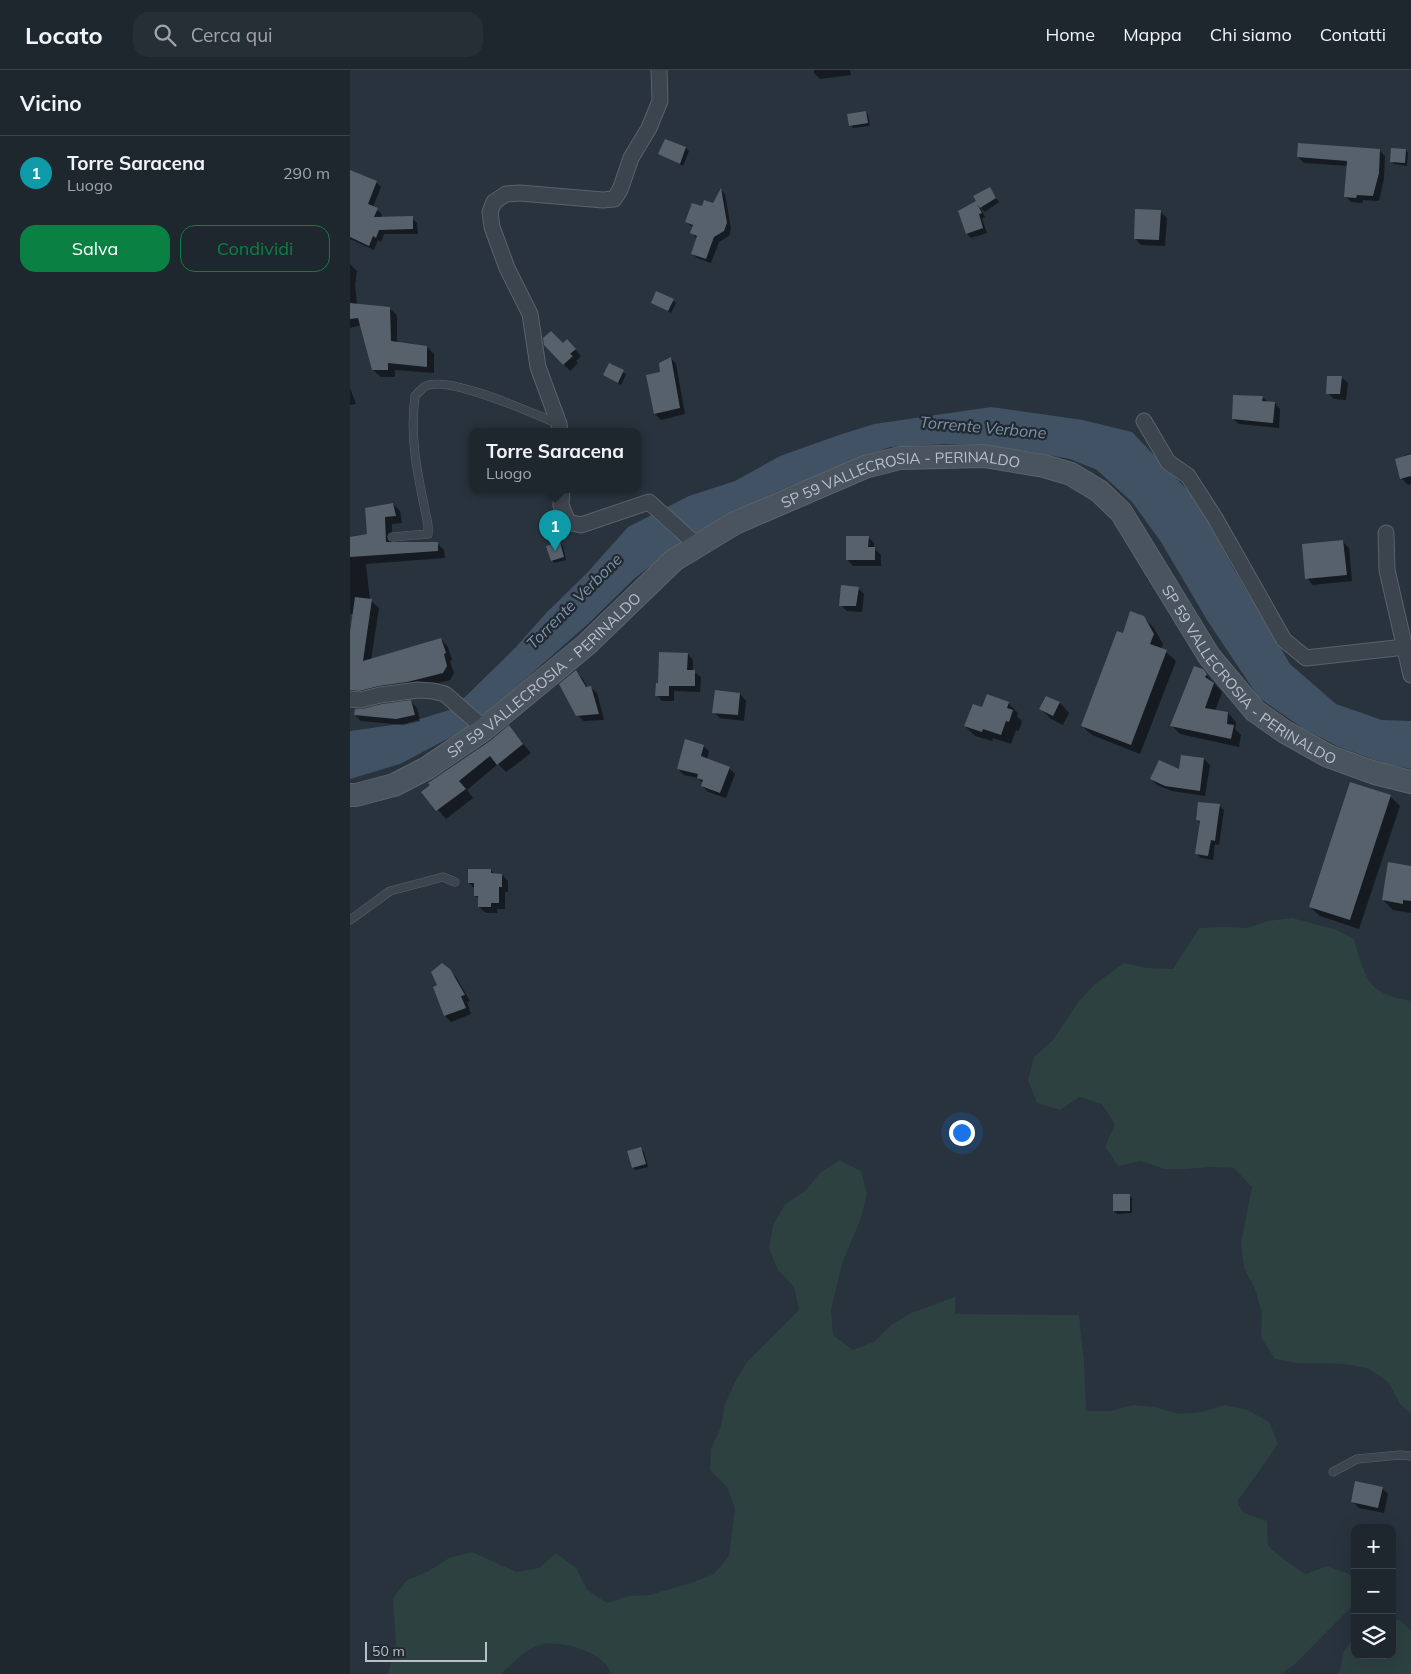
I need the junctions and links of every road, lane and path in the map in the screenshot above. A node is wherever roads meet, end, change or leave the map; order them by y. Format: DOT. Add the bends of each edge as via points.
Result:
graph roads {
  1 [pos="659,70"];
  2 [pos="1144,422"];
  3 [pos="559,428"];
  4 [pos="562,493"];
  5 [pos="1386,533"];
  6 [pos="392,537"];
  7 [pos="694,542"];
  8 [pos="1405,647"];
  9 [pos="1411,675"];
  10 [pos="350,700"];
  11 [pos="480,726"];
  12 [pos="1411,782"];
  13 [pos="350,795"];
  14 [pos="455,882"];
  15 [pos="350,920"];
  16 [pos="1411,1456"];
  17 [pos="1333,1472"];
  1 -- 3 [label="street" via="660,101 614,199 506,194 494,202 490,212 507,268 530,314 538,367"];
  2 -- 8 [label="street" via="1168,462 1188,476 1215,518 1284,640 1306,658"];
  3 -- 6 [label="lane" via="486,394 465,388 426,386 416,396 413,453 428,534"];
  4 -- 7 [label="street" via="561,506 568,522 581,525 649,502"];
  5 -- 8 [label="street" via="1387,570"];
  7 -- 11 [label="main road, SP 59 VALLECROSIA - PERINALDO" via="586,644"];
  7 -- 12 [label="main road, SP 59 VALLECROSIA - PERINALDO" via="865,467 900,458 984,456 1071,474 1099,491 1121,512 1209,656 1256,710 1285,732 1328,756"];
  8 -- 9 [label="street"];
  10 -- 11 [label="street" via="418,690 433,691 445,694"];
  11 -- 13 [label="main road, SP 59 VALLECROSIA - PERINALDO" via="427,768 394,785"];
  14 -- 15 [label="lane" via="443,877 390,891"];
  16 -- 17 [label="lane" via="1357,1459"];
}
